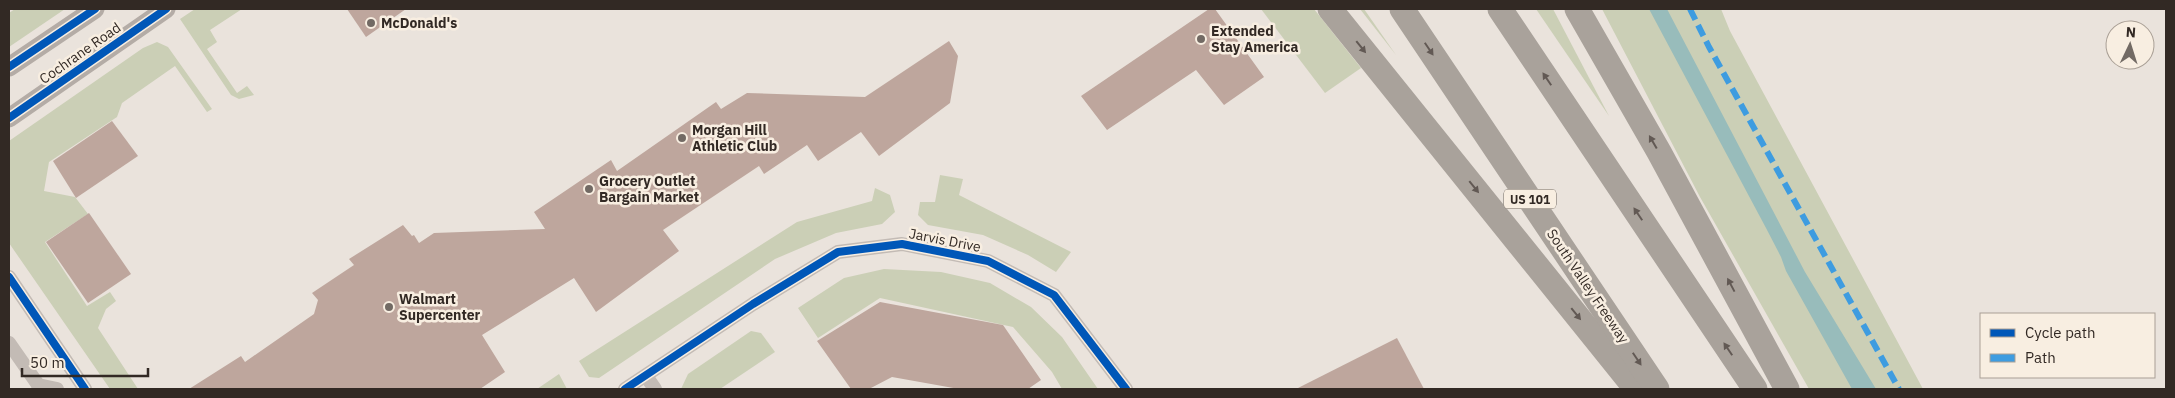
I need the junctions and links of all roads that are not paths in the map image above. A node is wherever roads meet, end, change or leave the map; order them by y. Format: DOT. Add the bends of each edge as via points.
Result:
graph roads {
  1 [pos="95,9"];
  2 [pos="166,9"];
  3 [pos="1330,9"];
  4 [pos="1402,9"];
  5 [pos="1500,9"];
  6 [pos="1577,9"];
  7 [pos="9,67"];
  8 [pos="9,118"];
  9 [pos="9,277"];
  10 [pos="9,343"];
  11 [pos="646,376"];
  12 [pos="40,387"];
  13 [pos="57,389"];
  14 [pos="85,389"];
  15 [pos="625,389"];
  16 [pos="655,389"];
  17 [pos="1126,389"];
  18 [pos="1636,389"];
  19 [pos="1658,389"];
  20 [pos="1756,389"];
  21 [pos="1787,389"];
  1 -- 7 [label="main road, Cochrane Road"];
  2 -- 8 [label="main road, Cochrane Road"];
  3 -- 18 [label="highway, one-way"];
  4 -- 19 [label="highway, South Valley Freeway / US 101, one-way"];
  20 -- 5 [label="highway, one-way"];
  21 -- 6 [label="highway, one-way" via="1659,152"];
  9 -- 14 [label="street"];
  10 -- 12 [label="street"];
  11 -- 15 [label="street, Jarvis Drive"];
  11 -- 16 [label="street"];
  11 -- 17 [label="street, Jarvis Drive" via="838,252 902,244 988,261 1054,295"];
  12 -- 13 [label="street"];
}
